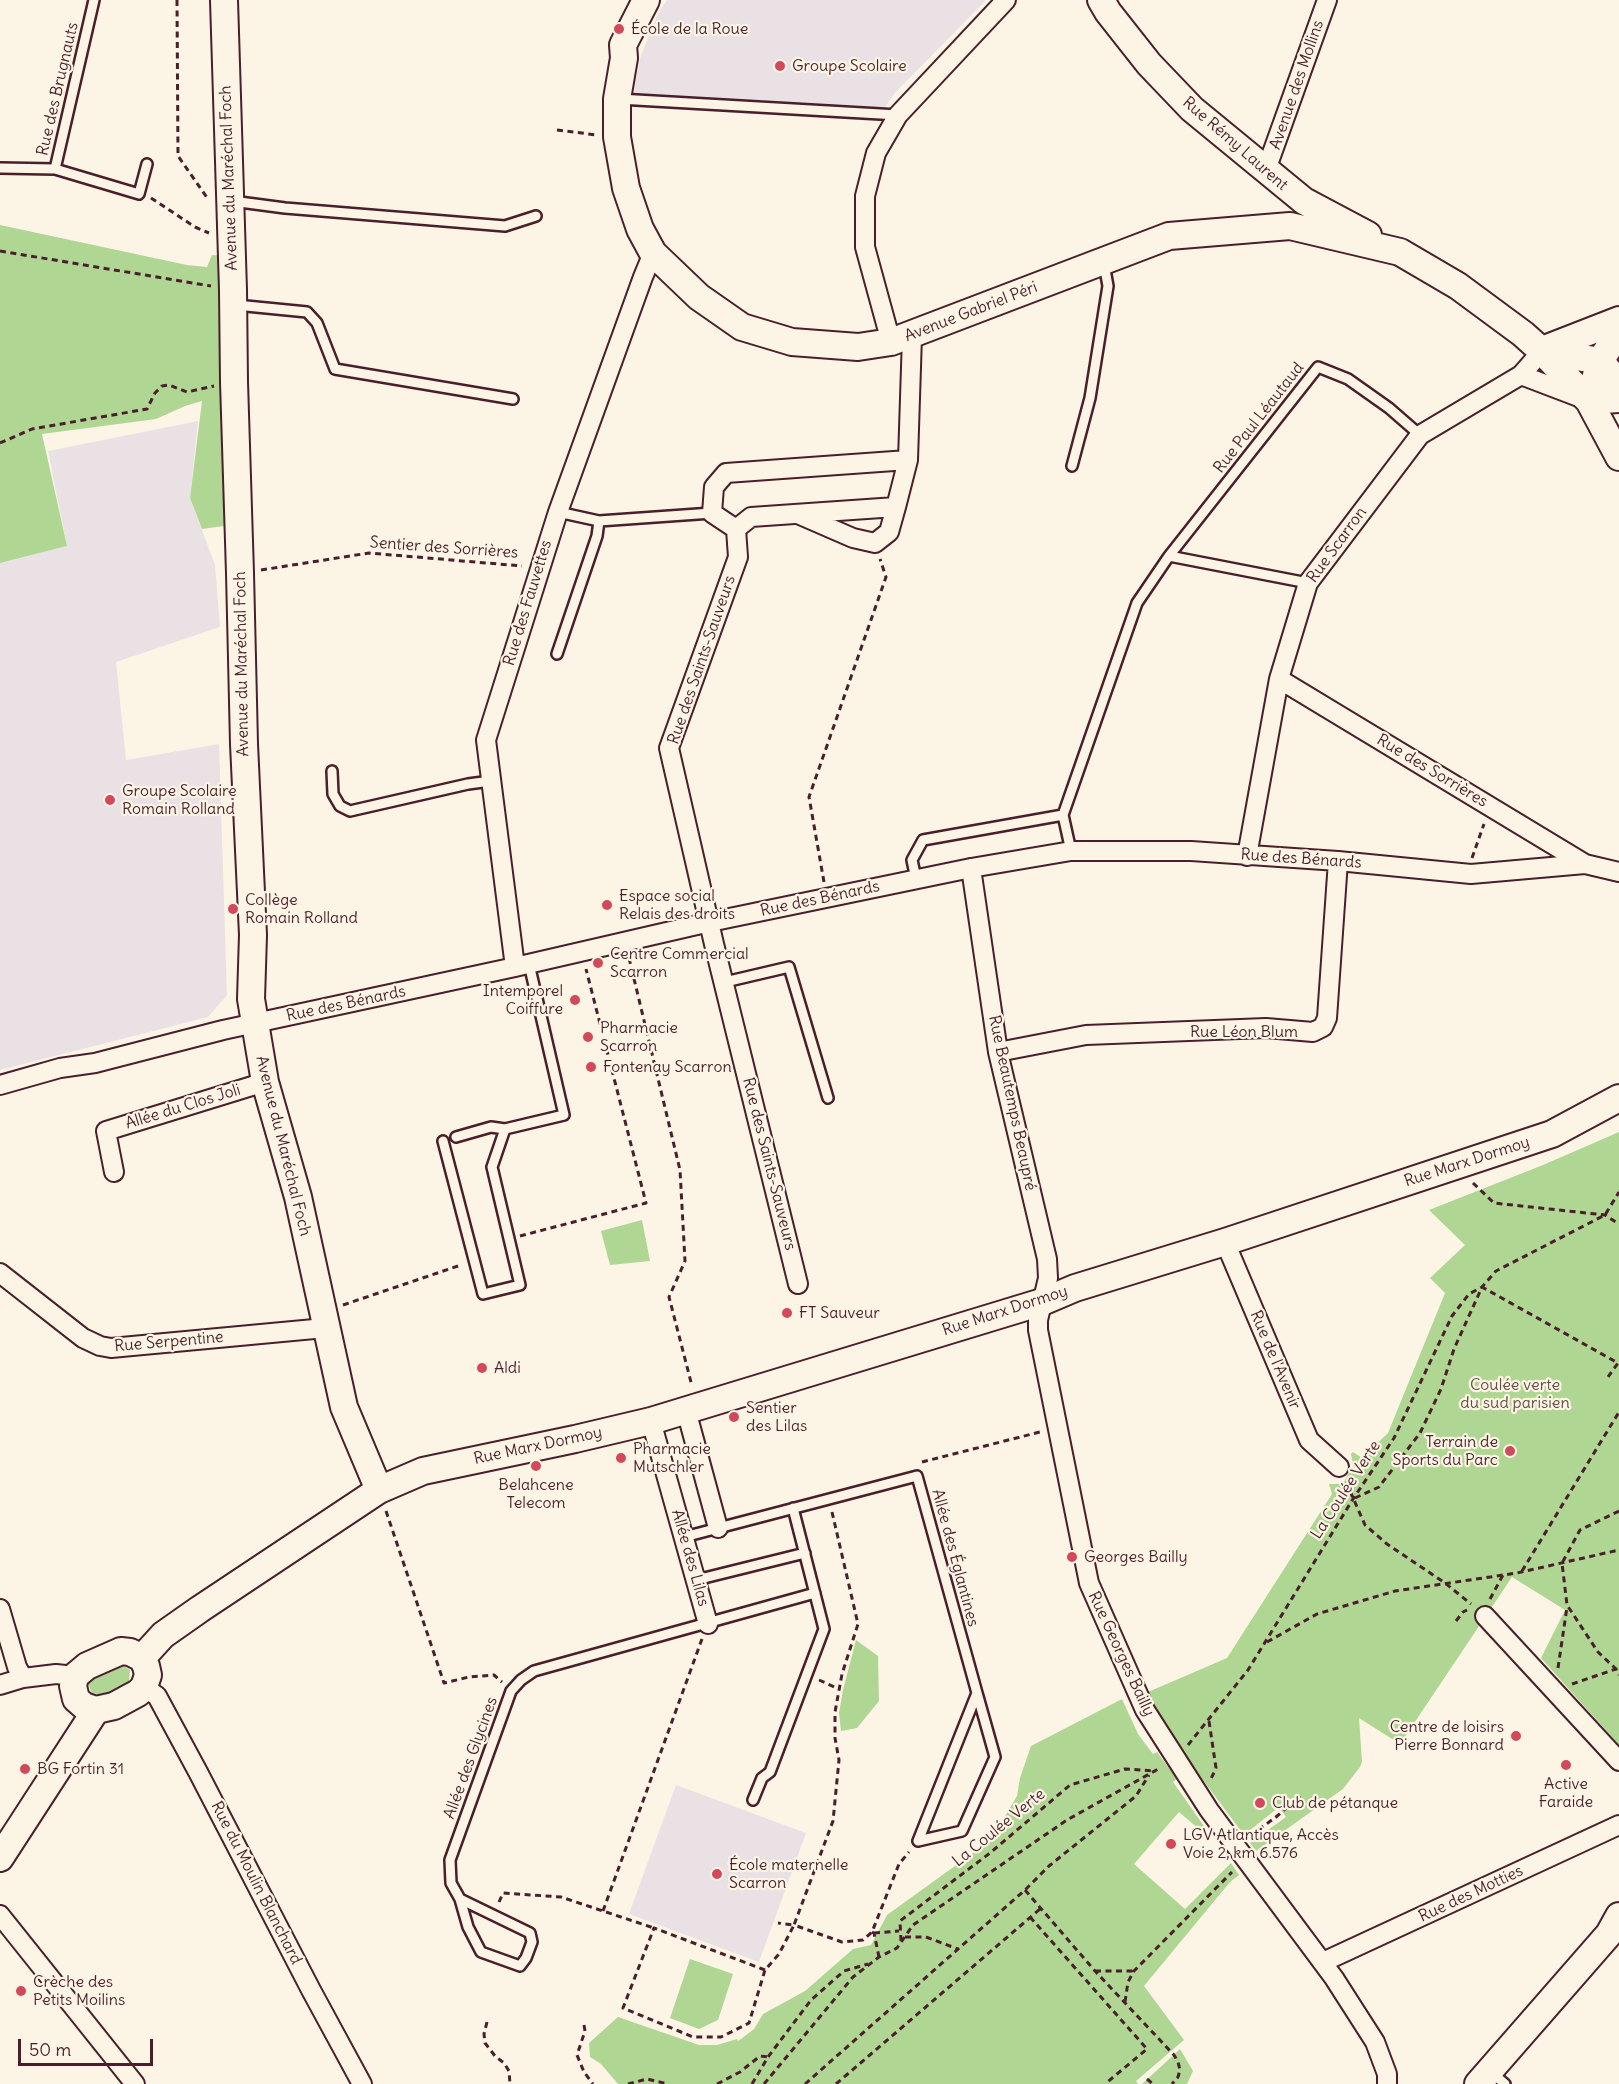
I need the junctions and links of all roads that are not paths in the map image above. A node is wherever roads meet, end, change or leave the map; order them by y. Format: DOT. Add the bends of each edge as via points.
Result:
graph roads {
  1 [pos="94,0"];
  2 [pos="224,0"];
  3 [pos="646,0"];
  4 [pos="1006,0"];
  5 [pos="1101,0"];
  6 [pos="1327,0"];
  7 [pos="617,99"];
  8 [pos="898,115"];
  9 [pos="147,165"];
  10 [pos="0,168"];
  11 [pos="55,169"];
  12 [pos="1266,170"];
  13 [pos="1304,201"];
  14 [pos="221,202"];
  15 [pos="536,216"];
  16 [pos="1290,226"];
  17 [pos="1400,252"];
  18 [pos="653,254"];
  19 [pos="1104,261"];
  20 [pos="233,297"];
  21 [pos="1619,320"];
  22 [pos="1619,332"];
  23 [pos="902,339"];
  24 [pos="1542,351"];
  25 [pos="1600,361"];
  26 [pos="1521,375"];
  27 [pos="1619,383"];
  28 [pos="513,399"];
  29 [pos="1619,399"];
  30 [pos="1589,401"];
  31 [pos="1420,435"];
  32 [pos="1619,457"];
  33 [pos="908,460"];
  34 [pos="1072,466"];
  35 [pos="896,507"];
  36 [pos="558,512"];
  37 [pos="712,513"];
  38 [pos="796,513"];
  39 [pos="599,521"];
  40 [pos="736,529"];
  41 [pos="1169,556"];
  42 [pos="1308,583"];
  43 [pos="557,654"];
  44 [pos="1279,679"];
  45 [pos="332,771"];
  46 [pos="491,781"];
  47 [pos="1064,815"];
  48 [pos="1071,851"];
  49 [pos="1247,856"];
  50 [pos="1338,861"];
  51 [pos="1585,864"];
  52 [pos="971,868"];
  53 [pos="1619,872"];
  54 [pos="916,879"];
  55 [pos="710,922"];
  56 [pos="522,965"];
  57 [pos="725,982"];
  58 [pos="255,1023"];
  59 [pos="998,1052"];
  60 [pos="265,1082"];
  61 [pos="0,1085"];
  62 [pos="828,1098"];
  63 [pos="1619,1098"];
  64 [pos="505,1129"];
  65 [pos="456,1137"];
  66 [pos="443,1142"];
  67 [pos="114,1172"];
  68 [pos="1225,1242"];
  69 [pos="0,1273"];
  70 [pos="798,1284"];
  71 [pos="1042,1302"];
  72 [pos="326,1328"];
  73 [pos="691,1408"];
  74 [pos="651,1420"];
  75 [pos="1339,1467"];
  76 [pos="379,1490"];
  77 [pos="793,1508"];
  78 [pos="718,1528"];
  79 [pos="684,1537"];
  80 [pos="805,1553"];
  81 [pos="696,1580"];
  82 [pos="815,1593"];
  83 [pos="0,1610"];
  84 [pos="1485,1616"];
  85 [pos="708,1623"];
  86 [pos="142,1658"];
  87 [pos="75,1676"];
  88 [pos="23,1678"];
  89 [pos="0,1685"];
  90 [pos="144,1687"];
  91 [pos="977,1693"];
  92 [pos="94,1714"];
  93 [pos="1619,1761"];
  94 [pos="753,1800"];
  95 [pos="1619,1825"];
  96 [pos="0,1858"];
  97 [pos="460,1899"];
  98 [pos="0,1915"];
  99 [pos="1616,1931"];
  100 [pos="1323,1962"];
  101 [pos="1490,2080"];
  102 [pos="135,2084"];
  103 [pos="362,2084"];
  104 [pos="1387,2084"];
  1 -- 11 [label="lane, Rue des Brugnauts"];
  2 -- 14 [label="main road, Avenue du Maréchal Foch"];
  3 -- 7 [label="main road, Avenue Gabriel Péri" via="623,45"];
  4 -- 8 [label="street"];
  5 -- 12 [label="main road, Rue Rémy Laurent" via="1149,64 1192,109"];
  6 -- 12 [label="street, Avenue des Mollins"];
  7 -- 8 [label="lane"];
  7 -- 18 [label="main road, Avenue Gabriel Péri" via="617,137 626,188"];
  8 -- 23 [label="street" via="876,153 865,196 865,247"];
  9 -- 11 [label="lane, Rue des Brugnauts" via="140,194"];
  10 -- 11 [label="lane"];
  12 -- 13 [label="main road, Rue Rémy Laurent"];
  13 -- 16 [label="main road"];
  13 -- 17 [label="main road, Rue Rémy Laurent"];
  14 -- 15 [label="lane" via="505,226"];
  14 -- 20 [label="main road, Avenue du Maréchal Foch" via="231,233"];
  16 -- 17 [label="main road, Avenue Gabriel Péri"];
  16 -- 19 [label="main road, Avenue Gabriel Péri" via="1169,236"];
  17 -- 24 [label="main road, Avenue Gabriel Péri" via="1458,286"];
  18 -- 23 [label="main road, Avenue Gabriel Péri" via="699,297 742,327 792,342 858,347"];
  18 -- 36 [label="street, Rue des Fauvettes"];
  19 -- 23 [label="main road, Avenue Gabriel Péri"];
  19 -- 34 [label="lane" via="1108,286 1090,398"];
  20 -- 28 [label="lane" via="307,312 317,323 335,369"];
  20 -- 58 [label="main road, Avenue du Maréchal Foch" via="244,744 253,935 251,999"];
  21 -- 24 [label="main road"];
  22 -- 25 [label="main road"];
  23 -- 33 [label="street"];
  24 -- 25 [label="main road"];
  24 -- 26 [label="street, Rue Scarron"];
  24 -- 30 [label="main road, Avenue Gabriel Péri"];
  25 -- 27 [label="main road"];
  25 -- 30 [label="main road"];
  26 -- 30 [label="street"];
  26 -- 31 [label="street, Rue Scarron"];
  29 -- 30 [label="main road"];
  30 -- 32 [label="main road, Avenue Gabriel Péri"];
  31 -- 41 [label="lane, Rue Paul Léautaud" via="1348,379 1318,367"];
  31 -- 42 [label="street, Rue Scarron"];
  33 -- 35 [label="street"];
  33 -- 37 [label="street" via="726,473 714,487"];
  35 -- 38 [label="street"];
  35 -- 38 [label="street" via="889,532 875,543 853,538"];
  36 -- 39 [label="lane"];
  36 -- 46 [label="street, Rue des Fauvettes" via="486,740"];
  37 -- 39 [label="lane"];
  37 -- 40 [label="street"];
  38 -- 40 [label="street" via="751,517"];
  39 -- 43 [label="lane"];
  40 -- 55 [label="street, Rue des Saints-Sauveurs" via="738,557 669,748"];
  41 -- 42 [label="lane"];
  41 -- 47 [label="lane, Rue Paul Léautaud" via="1137,603"];
  42 -- 44 [label="street, Rue Scarron"];
  44 -- 49 [label="street, Rue Scarron"];
  44 -- 51 [label="street, Rue des Sorrières" via="1491,806 1512,826"];
  45 -- 46 [label="lane" via="333,794 339,806 350,812"];
  46 -- 56 [label="street, Rue des Fauvettes"];
  47 -- 48 [label="lane"];
  47 -- 54 [label="lane" via="923,840 912,860"];
  48 -- 49 [label="street, Rue des Bénards" via="1191,851"];
  48 -- 52 [label="street, Rue des Bénards"];
  49 -- 50 [label="street, Rue des Bénards"];
  50 -- 51 [label="street, Rue des Bénards" via="1466,873"];
  50 -- 59 [label="street, Rue Léon Blum" via="1327,1018 1323,1027 1313,1032 1266,1028 1086,1035"];
  51 -- 53 [label="street, Rue des Bénards"];
  52 -- 54 [label="street, Rue des Bénards"];
  52 -- 59 [label="street, Rue Beautemps Beaupré"];
  54 -- 55 [label="street, Rue des Bénards"];
  55 -- 56 [label="street, Rue des Bénards"];
  55 -- 57 [label="street, Rue des Saints-Sauveurs"];
  56 -- 58 [label="street, Rue des Bénards"];
  56 -- 64 [label="lane" via="564,1115"];
  57 -- 62 [label="lane" via="789,967"];
  57 -- 70 [label="street, Rue des Saints-Sauveurs"];
  58 -- 60 [label="main road, Avenue du Maréchal Foch"];
  58 -- 61 [label="street, Rue des Bénards"];
  59 -- 71 [label="street, Rue Beautemps Beaupré" via="1047,1259 1048,1278"];
  60 -- 67 [label="street, Allée du Clos Joli" via="106,1131"];
  60 -- 72 [label="main road, Avenue du Maréchal Foch" via="298,1197"];
  63 -- 68 [label="main road, Rue Marx Dormoy" via="1552,1134"];
  64 -- 65 [label="lane" via="491,1127"];
  64 -- 66 [label="lane" via="492,1167 520,1285 483,1294"];
  68 -- 71 [label="main road, Rue Marx Dormoy" via="1075,1288"];
  68 -- 75 [label="street, Rue de l'Avenir" via="1309,1440"];
  69 -- 72 [label="street, Rue Serpentine" via="83,1338 111,1348"];
  71 -- 73 [label="main road, Rue Marx Dormoy"];
  71 -- 100 [label="street, Rue Georges Bailly" via="1038,1330 1089,1583 1145,1710 1198,1793"];
  72 -- 76 [label="main road, Avenue du Maréchal Foch" via="344,1407"];
  73 -- 74 [label="main road, Rue Marx Dormoy"];
  73 -- 78 [label="street"];
  74 -- 76 [label="main road, Rue Marx Dormoy" via="423,1471"];
  74 -- 79 [label="street, Allée des Lilas"];
  76 -- 86 [label="main road, Rue Marx Dormoy" via="163,1635"];
  77 -- 78 [label="lane, Allée des Églantines"];
  77 -- 80 [label="lane"];
  77 -- 91 [label="lane, Allée des Églantines" via="917,1476"];
  78 -- 79 [label="lane, Allée des Églantines"];
  79 -- 81 [label="street, Allée des Lilas"];
  80 -- 81 [label="lane"];
  80 -- 82 [label="lane"];
  81 -- 85 [label="street, Allée des Lilas"];
  82 -- 85 [label="lane, Allée des Lilas"];
  82 -- 94 [label="lane" via="824,1629 770,1772 762,1778"];
  83 -- 88 [label="street"];
  84 -- 93 [label="street"];
  85 -- 97 [label="lane, Allée des Glycines" via="534,1671 511,1691 450,1860 451,1883"];
  86 -- 87 [label="main road" via="121,1651 87,1666"];
  86 -- 90 [label="main road" via="148,1675"];
  87 -- 88 [label="street"];
  87 -- 92 [label="main road" via="76,1698"];
  88 -- 89 [label="street"];
  90 -- 92 [label="main road"];
  90 -- 103 [label="street, Rue du Moulin Blanchard" via="157,1696"];
  91 -- 91 [label="lane, Allée des Églantines" via="995,1756 962,1831 918,1841"];
  92 -- 96 [label="main road"];
  95 -- 100 [label="street, Rue des Motties"];
  97 -- 97 [label="lane, Allée des Glycines" via="530,1933 532,1942 520,1966 481,1952"];
  98 -- 102 [label="street"];
  99 -- 101 [label="main road"];
  100 -- 104 [label="street, Rue Georges Bailly" via="1375,2042"];
}
